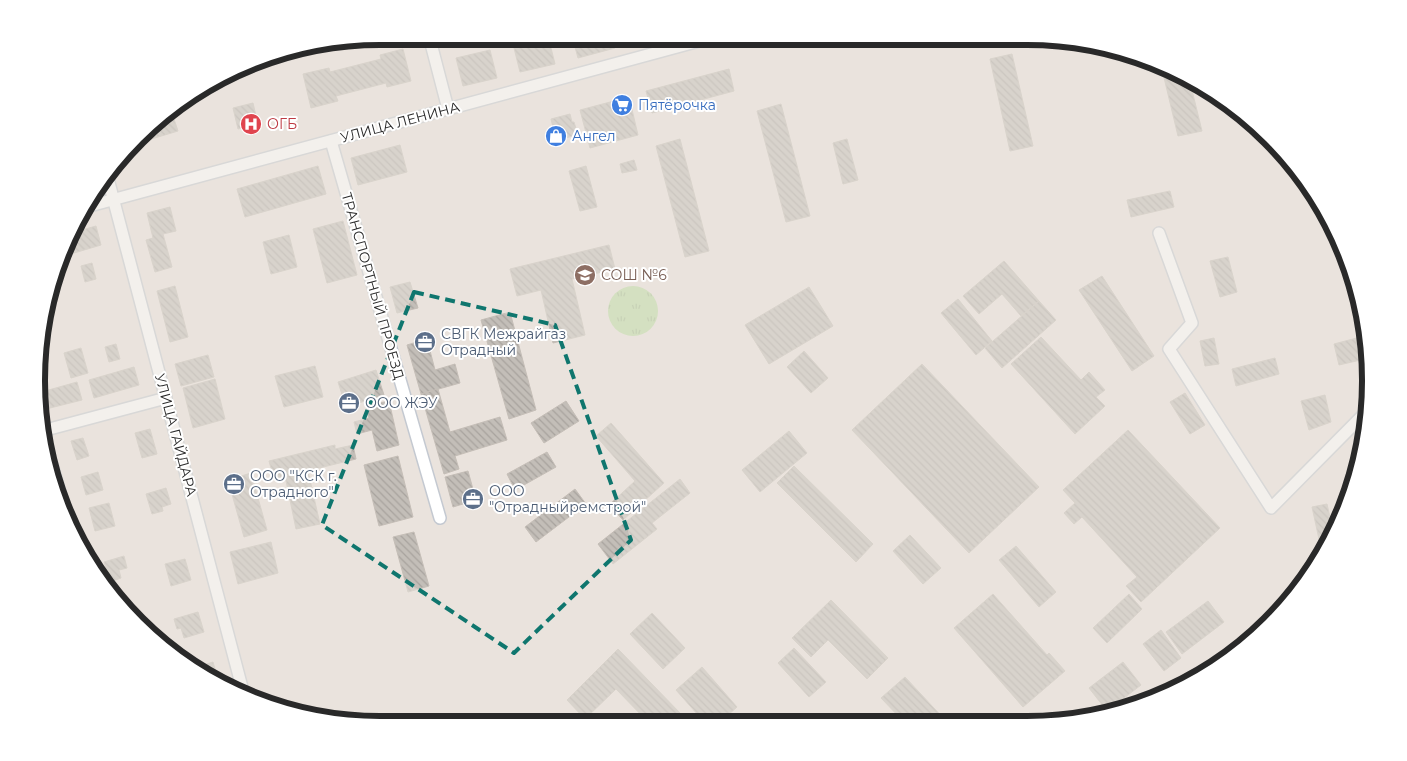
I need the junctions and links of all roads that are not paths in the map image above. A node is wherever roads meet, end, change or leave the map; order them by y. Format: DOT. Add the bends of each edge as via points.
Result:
graph roads {
  1 [pos="431,45"];
  2 [pos="684,45"];
  3 [pos="448,109"];
  4 [pos="331,141"];
  5 [pos="109,183"];
  6 [pos="114,200"];
  7 [pos="95,206"];
  8 [pos="1159,233"];
  9 [pos="166,398"];
  10 [pos="1359,419"];
  11 [pos="49,429"];
  12 [pos="440,518"];
  13 [pos="241,685"];
  1 -- 3 [label="street"];
  2 -- 3 [label="street, УЛИЦА ЛЕНИНА"];
  3 -- 4 [label="street, УЛИЦА ЛЕНИНА"];
  4 -- 6 [label="street, УЛИЦА ЛЕНИНА"];
  4 -- 12 [label="street, ТРАНСПОРТНЫЙ ПРОЕЗД"];
  5 -- 6 [label="street, УЛИЦА ГАЙДАРА"];
  6 -- 7 [label="street, УЛИЦА ЛЕНИНА"];
  6 -- 9 [label="street, УЛИЦА ГАЙДАРА"];
  8 -- 10 [label="street" via="1192,324 1169,349 1271,508"];
  9 -- 11 [label="street"];
  9 -- 13 [label="street, УЛИЦА ГАЙДАРА"];
}
